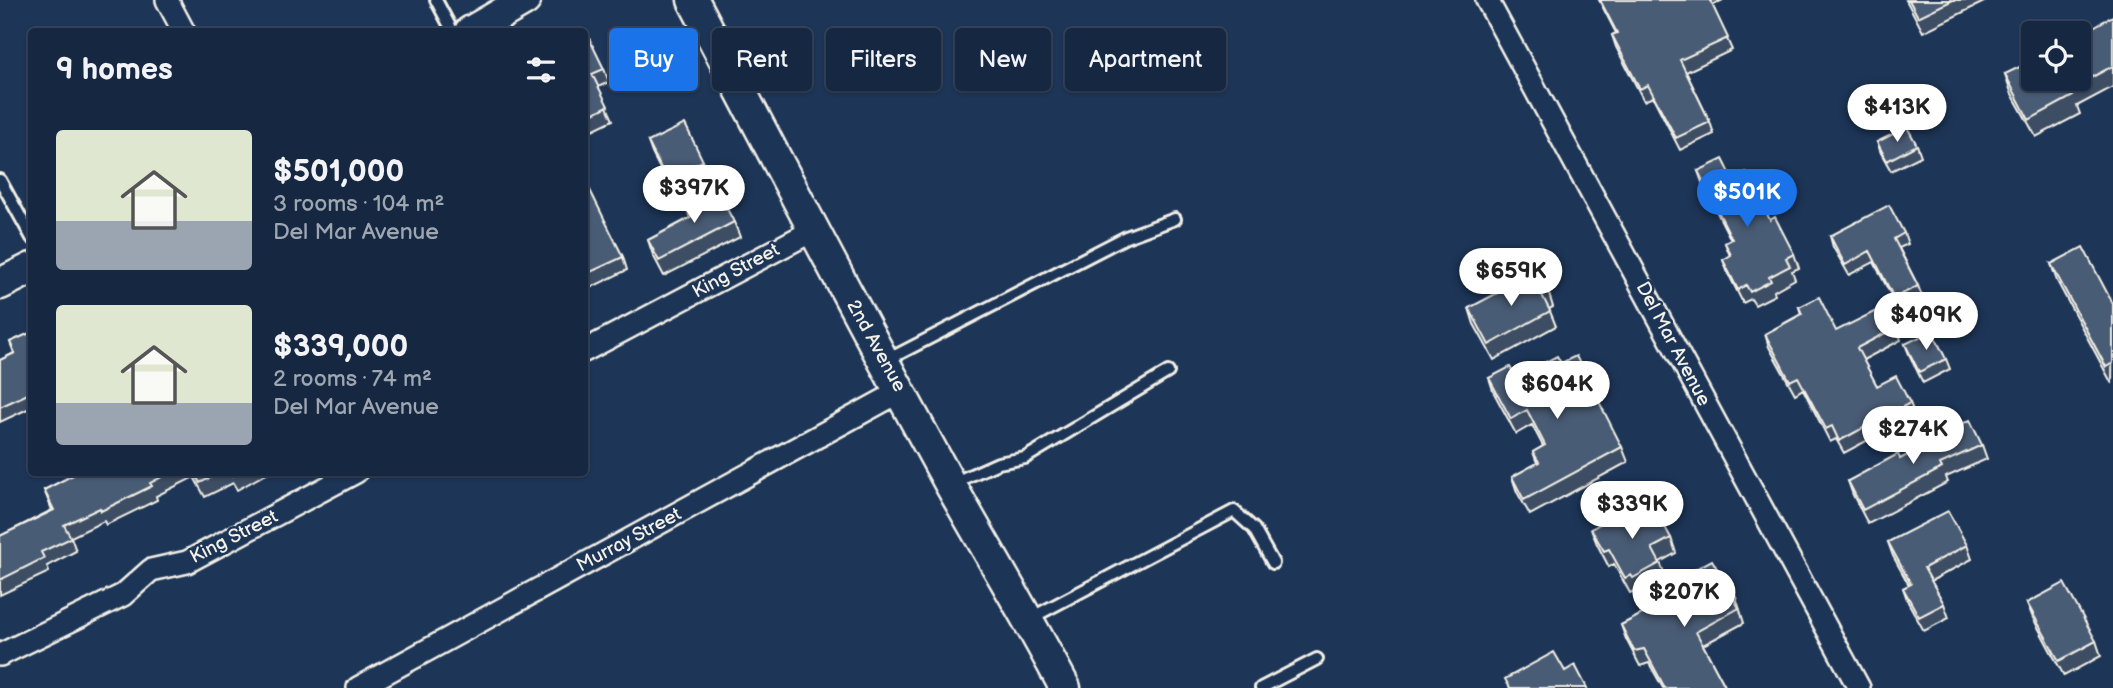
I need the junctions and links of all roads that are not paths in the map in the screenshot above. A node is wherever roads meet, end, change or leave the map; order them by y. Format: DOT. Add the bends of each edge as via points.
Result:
graph roads {
  1 [pos="167,0"];
  2 [pos="436,0"];
  3 [pos="525,0"];
  4 [pos="694,0"];
  5 [pos="1487,0"];
  6 [pos="182,28"];
  7 [pos="451,28"];
  8 [pos="477,28"];
  9 [pos="0,180"];
  10 [pos="1175,219"];
  11 [pos="814,230"];
  12 [pos="28,231"];
  13 [pos="28,270"];
  14 [pos="0,284"];
  15 [pos="588,349"];
  16 [pos="884,361"];
  17 [pos="1168,372"];
  18 [pos="901,391"];
  19 [pos="348,476"];
  20 [pos="951,484"];
  21 [pos="1273,563"];
  22 [pos="1029,619"];
  23 [pos="0,655"];
  24 [pos="1317,659"];
  25 [pos="358,688"];
  26 [pos="1065,688"];
  27 [pos="1262,688"];
  28 [pos="1859,688"];
  1 -- 6 [label="street"];
  2 -- 7 [label="lane"];
  3 -- 8 [label="street"];
  4 -- 11 [label="street, 2nd Avenue"];
  5 -- 28 [label="street, Del Mar Avenue"];
  9 -- 12 [label="lane"];
  10 -- 16 [label="lane" via="1126,237"];
  11 -- 15 [label="street, King Street"];
  11 -- 16 [label="street, 2nd Avenue"];
  13 -- 14 [label="street"];
  16 -- 18 [label="street, 2nd Avenue"];
  17 -- 20 [label="lane" via="1025,458 998,463"];
  18 -- 20 [label="street, 2nd Avenue"];
  18 -- 25 [label="street, Murray Street"];
  19 -- 23 [label="street, King Street" via="187,562 151,570 123,595"];
  20 -- 22 [label="street, 2nd Avenue"];
  21 -- 22 [label="lane" via="1254,529 1234,511"];
  22 -- 26 [label="street, 2nd Avenue"];
  24 -- 27 [label="lane"];
}
